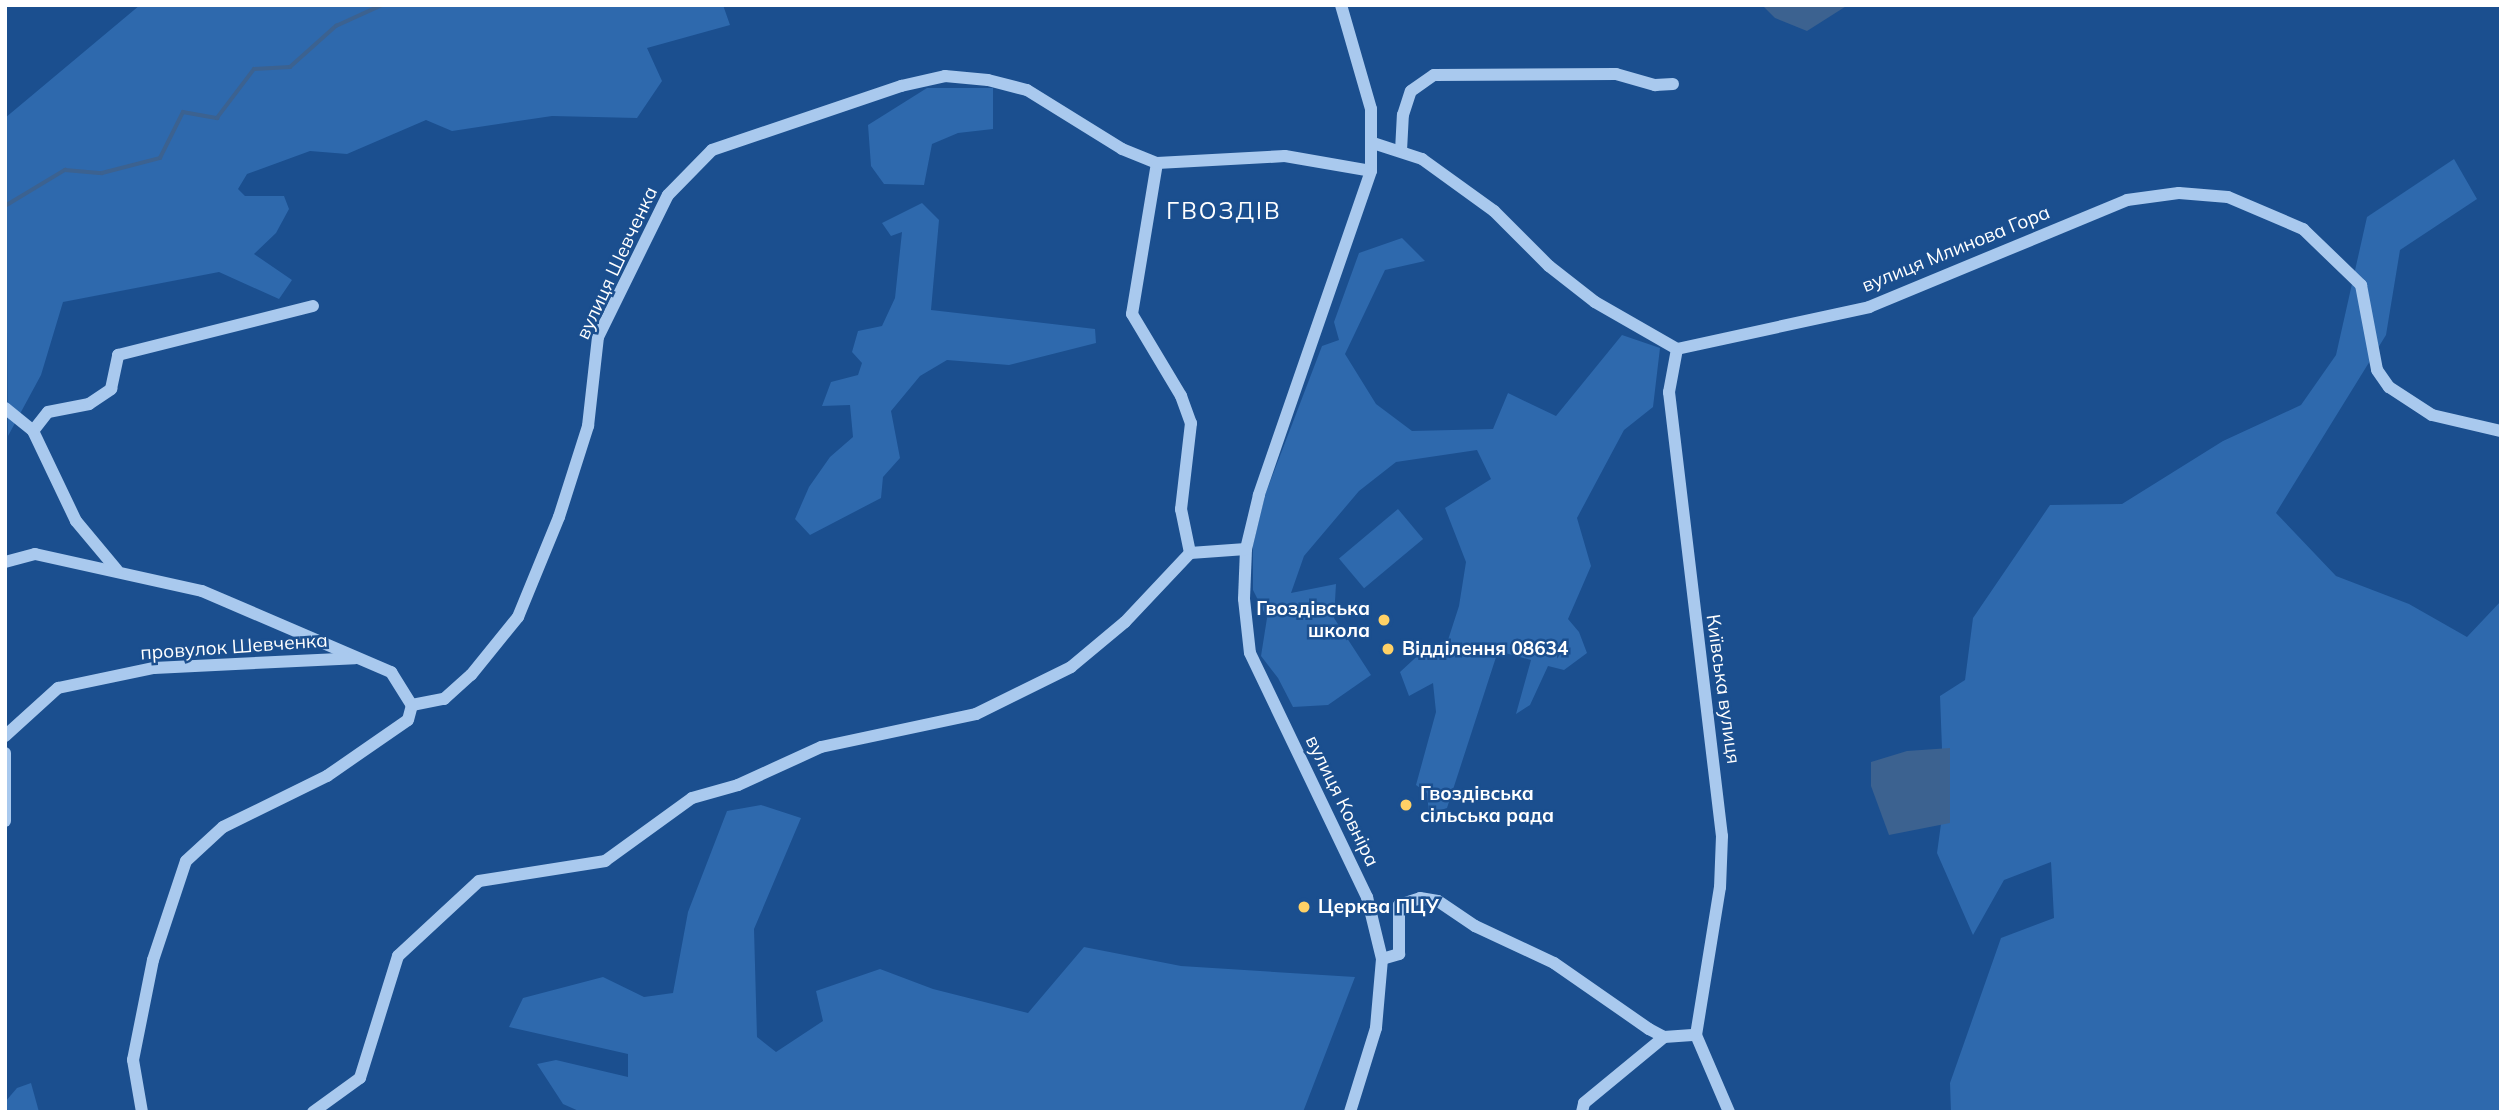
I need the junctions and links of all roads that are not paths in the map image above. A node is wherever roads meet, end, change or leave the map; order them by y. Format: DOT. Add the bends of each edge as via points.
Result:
graph roads {
  1 [pos="1341,5"];
  2 [pos="1672,84"];
  3 [pos="1373,143"];
  4 [pos="1401,151"];
  5 [pos="1157,163"];
  6 [pos="1371,171"];
  7 [pos="313,306"];
  8 [pos="1677,349"];
  9 [pos="5,408"];
  10 [pos="33,431"];
  11 [pos="2501,431"];
  12 [pos="1246,549"];
  13 [pos="1190,553"];
  14 [pos="5,562"];
  15 [pos="117,570"];
  16 [pos="359,658"];
  17 [pos="412,705"];
  18 [pos="5,736"];
  19 [pos="5,753"];
  20 [pos="5,821"];
  21 [pos="1382,959"];
  22 [pos="1696,1035"];
  23 [pos="1664,1037"];
  24 [pos="142,1112"];
  25 [pos="313,1112"];
  26 [pos="1350,1112"];
  27 [pos="1582,1112"];
  28 [pos="1730,1112"];
  1 -- 3 [label="street, вулиця Ковніра" via="1364,73"];
  2 -- 4 [label="street" via="1656,85 1616,74 1434,75 1411,91 1403,115"];
  3 -- 4 [label="street"];
  3 -- 6 [label="street, вулиця Ковніра"];
  4 -- 8 [label="street" via="1422,159 1494,211 1549,266 1595,302"];
  5 -- 6 [label="street, вулиця Шевченка" via="1285,156"];
  5 -- 13 [label="street" via="1132,314 1181,396 1191,423 1181,509"];
  5 -- 17 [label="street, вулиця Шевченка" via="1122,149 1027,90 945,76 901,86 712,150 668,195 598,337 588,426 559,517 518,617 471,676 443,699"];
  6 -- 12 [label="street, вулиця Ковніра" via="1259,495"];
  7 -- 10 [label="street" via="118,355 111,389 89,404 48,412"];
  8 -- 11 [label="street, вулиця Млинова Гора" via="1869,307 2127,200 2202,194 2228,197 2303,229 2361,285 2377,370 2389,387 2432,415"];
  8 -- 22 [label="street, Київська вулиця" via="1669,392 1722,836 1720,887"];
  9 -- 10 [label="street"];
  10 -- 15 [label="street" via="76,521"];
  12 -- 13 [label="street"];
  12 -- 21 [label="street, вулиця Ковніра" via="1244,599 1250,653 1367,897"];
  13 -- 25 [label="street" via="1125,622 1071,667 976,713 821,747 738,785 692,799 605,861 479,881 398,956 360,1078"];
  14 -- 15 [label="street, провулок Шевченка" via="35,554"];
  15 -- 16 [label="street, провулок Шевченка" via="202,591"];
  16 -- 17 [label="street, провулок Шевченка" via="391,672"];
  16 -- 18 [label="street, провулок Шевченка" via="154,668 58,688"];
  17 -- 24 [label="street" via="408,720 398,727 327,776 223,827 186,861 153,960 133,1060"];
  19 -- 20 [label="street"];
  21 -- 23 [label="street" via="1399,954 1399,905 1420,898 1438,901 1475,926 1553,963 1614,1008"];
  21 -- 26 [label="street, вулиця Ковніра" via="1376,1028"];
  22 -- 23 [label="street"];
  22 -- 28 [label="street"];
  23 -- 27 [label="street" via="1584,1103"];
}
